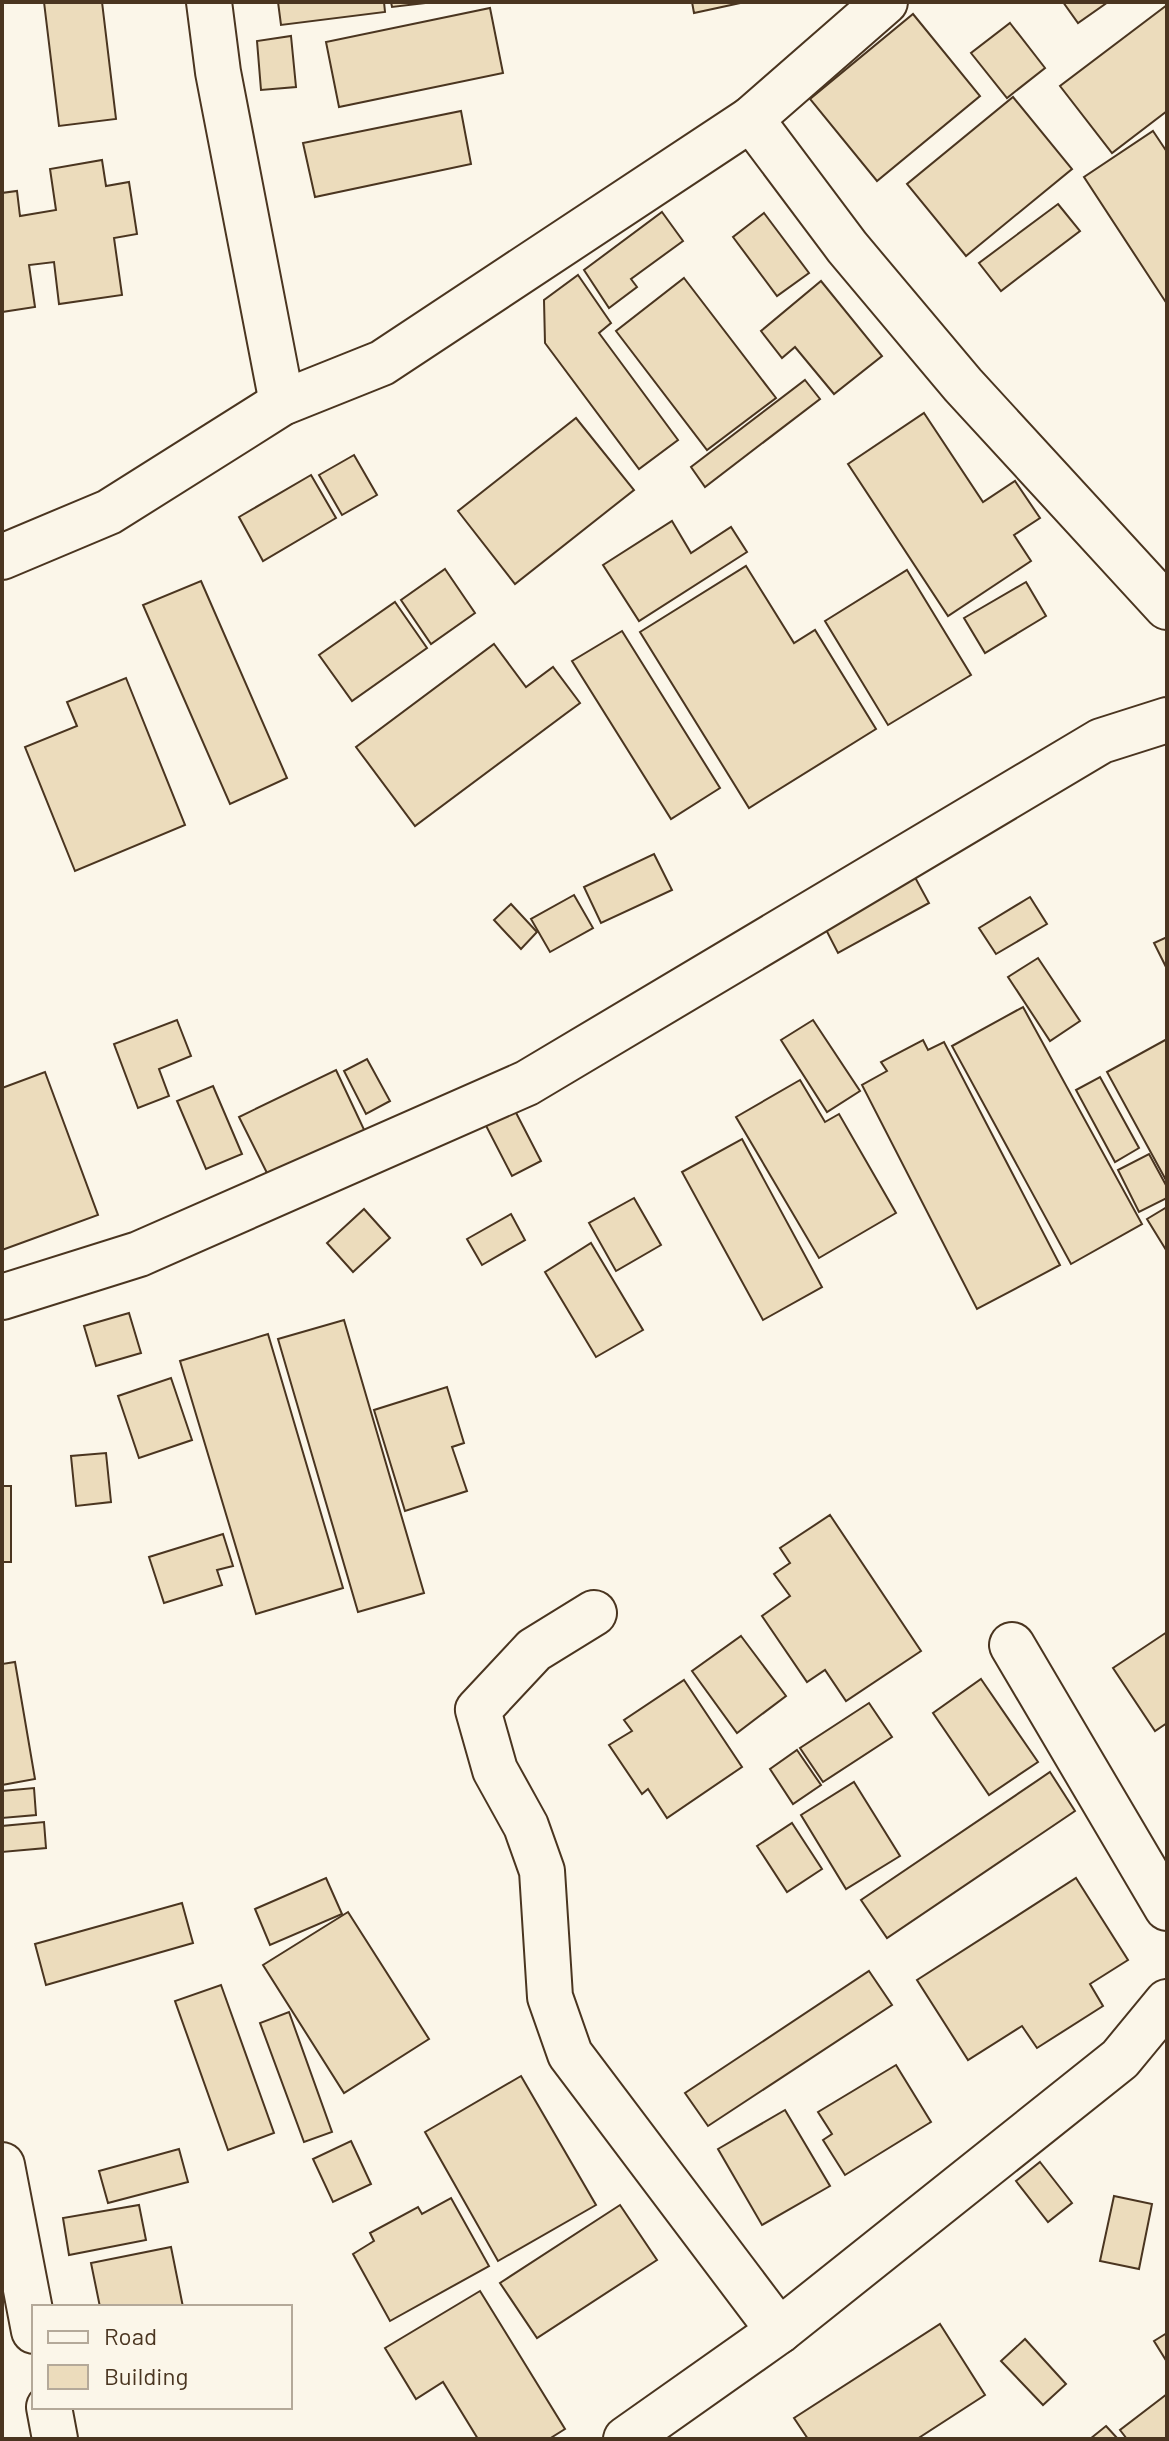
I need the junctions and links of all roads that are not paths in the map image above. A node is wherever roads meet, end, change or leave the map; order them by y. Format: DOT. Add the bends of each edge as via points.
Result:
graph roads {
  1 [pos="209,2"];
  2 [pos="885,2"];
  3 [pos="751,119"];
  4 [pos="282,403"];
  5 [pos="2,557"];
  6 [pos="1167,607"];
  7 [pos="1167,720"];
  8 [pos="2,1297"];
  9 [pos="594,1613"];
  10 [pos="1012,1645"];
  11 [pos="1167,1908"];
  12 [pos="1167,2002"];
  13 [pos="2,2165"];
  14 [pos="22,2318"];
  15 [pos="779,2331"];
  16 [pos="49,2409"];
  17 [pos="55,2439"];
  18 [pos="626,2439"];
  1 -- 4 [label="street"];
  2 -- 3 [label="street"];
  3 -- 4 [label="street" via="382,363"];
  3 -- 6 [label="street" via="847,247 963,385"];
  4 -- 5 [label="street" via="109,512"];
  7 -- 8 [label="street" via="1101,741 527,1083 139,1254"];
  9 -- 15 [label="street" via="534,1650 478,1710 495,1770 526,1826 542,1871 550,1997 570,2054"];
  10 -- 11 [label="street"];
  12 -- 15 [label="street" via="1120,2059"];
  13 -- 14 [label="street"];
  15 -- 18 [label="street"];
  16 -- 17 [label="street"];
}
